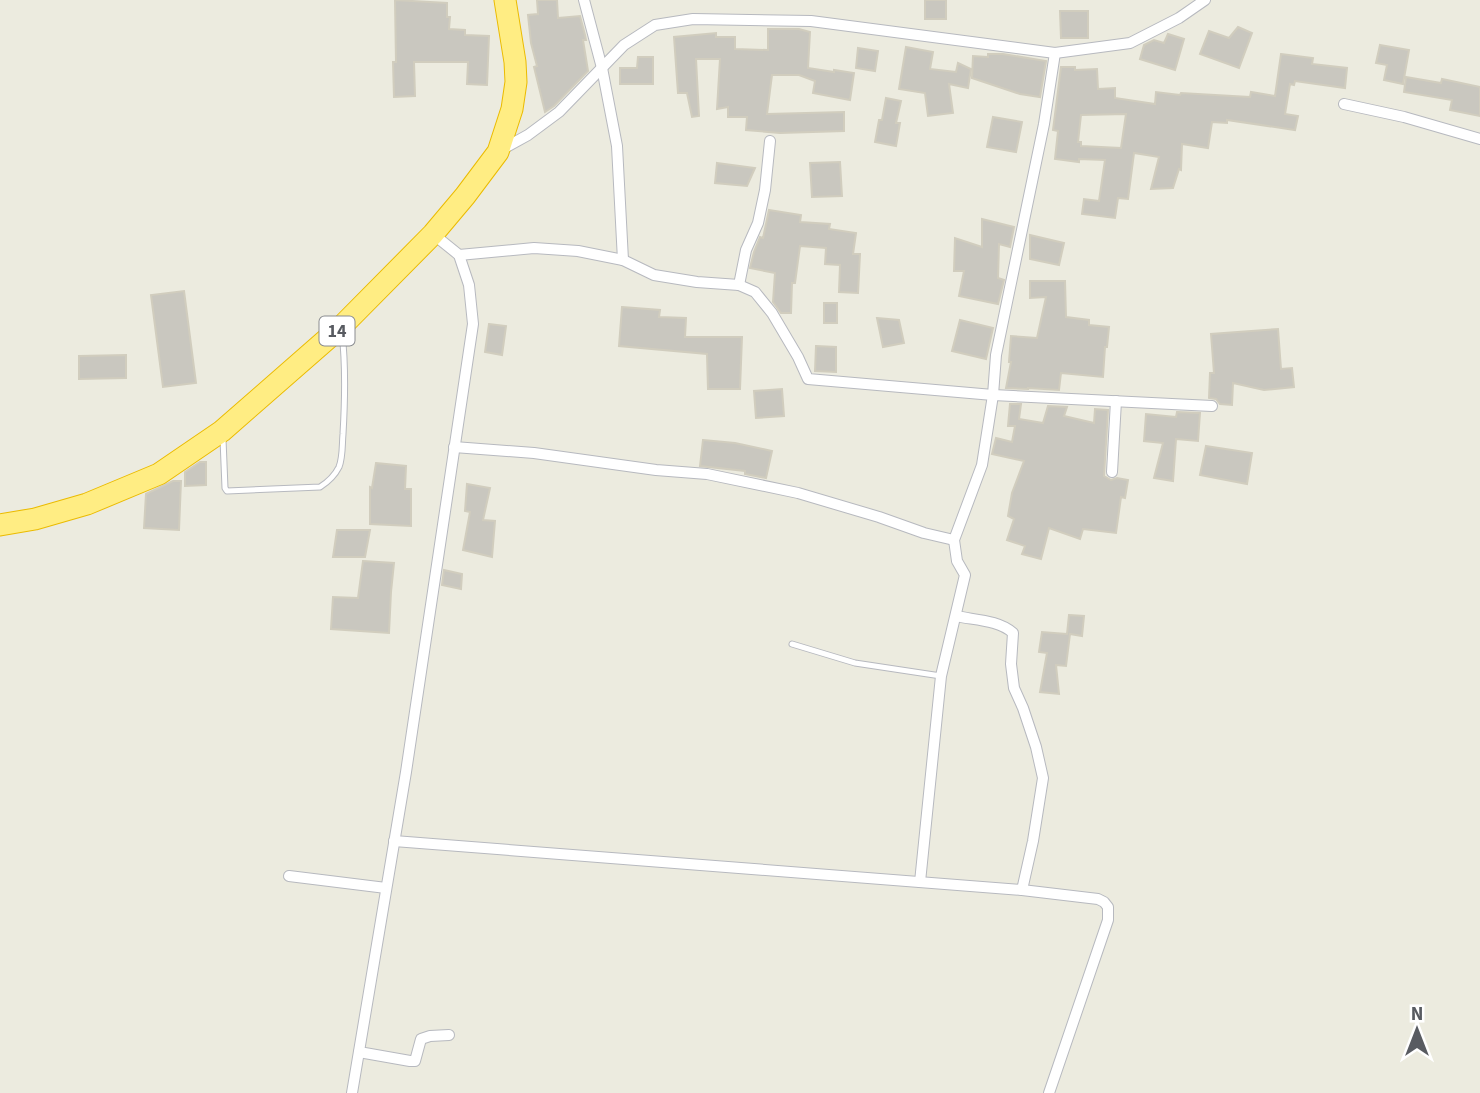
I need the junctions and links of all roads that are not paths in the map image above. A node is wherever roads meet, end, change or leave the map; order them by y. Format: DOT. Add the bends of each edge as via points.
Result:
graph roads {
  1 [pos="500,0"];
  2 [pos="505,0"];
  3 [pos="584,0"];
  4 [pos="1205,0"];
  5 [pos="1055,53"];
  6 [pos="602,68"];
  7 [pos="1344,104"];
  8 [pos="1480,139"];
  9 [pos="770,141"];
  10 [pos="498,152"];
  11 [pos="433,234"];
  12 [pos="459,255"];
  13 [pos="623,260"];
  14 [pos="738,285"];
  15 [pos="342,326"];
  16 [pos="993,395"];
  17 [pos="1116,401"];
  18 [pos="1212,406"];
  19 [pos="222,431"];
  20 [pos="454,447"];
  21 [pos="1112,472"];
  22 [pos="0,525"];
  23 [pos="954,540"];
  24 [pos="956,616"];
  25 [pos="792,644"];
  26 [pos="941,676"];
  27 [pos="394,841"];
  28 [pos="289,876"];
  29 [pos="920,882"];
  30 [pos="386,888"];
  31 [pos="1023,890"];
  32 [pos="449,1035"];
  33 [pos="359,1052"];
  34 [pos="352,1093"];
  35 [pos="1049,1093"];
  1 -- 2 [label="street"];
  2 -- 10 [label="highway, 14" via="516,82"];
  3 -- 6 [label="street"];
  4 -- 5 [label="street" via="1130,43"];
  5 -- 6 [label="street" via="811,21 693,19 655,25"];
  5 -- 16 [label="street" via="996,355"];
  6 -- 10 [label="street" via="559,112"];
  6 -- 13 [label="street" via="617,146"];
  7 -- 8 [label="street"];
  9 -- 14 [label="street" via="758,223"];
  10 -- 11 [label="highway, 14"];
  11 -- 12 [label="street"];
  11 -- 15 [label="highway, 14"];
  12 -- 13 [label="street" via="534,248"];
  12 -- 20 [label="street" via="469,285 473,324"];
  13 -- 14 [label="street" via="654,275"];
  14 -- 16 [label="street" via="755,292 772,313 808,379"];
  15 -- 19 [label="highway, 14"];
  15 -- 19 [label="lane" via="341,459 327,483 227,491"];
  16 -- 17 [label="street"];
  16 -- 23 [label="street" via="982,465"];
  17 -- 18 [label="street"];
  17 -- 21 [label="street"];
  19 -- 22 [label="highway, 14" via="146,480 87,504"];
  20 -- 23 [label="street" via="707,474 798,493"];
  20 -- 27 [label="street"];
  23 -- 24 [label="street" via="965,575"];
  24 -- 26 [label="street"];
  24 -- 31 [label="street" via="1000,625 1013,633 1014,688 1043,778"];
  25 -- 26 [label="lane" via="855,663"];
  26 -- 29 [label="street"];
  27 -- 29 [label="street"];
  27 -- 30 [label="street"];
  28 -- 30 [label="street"];
  29 -- 31 [label="street"];
  30 -- 33 [label="street"];
  31 -- 35 [label="street" via="1098,899 1109,913"];
  32 -- 33 [label="street" via="424,1037 415,1061"];
  33 -- 34 [label="street"];
}
